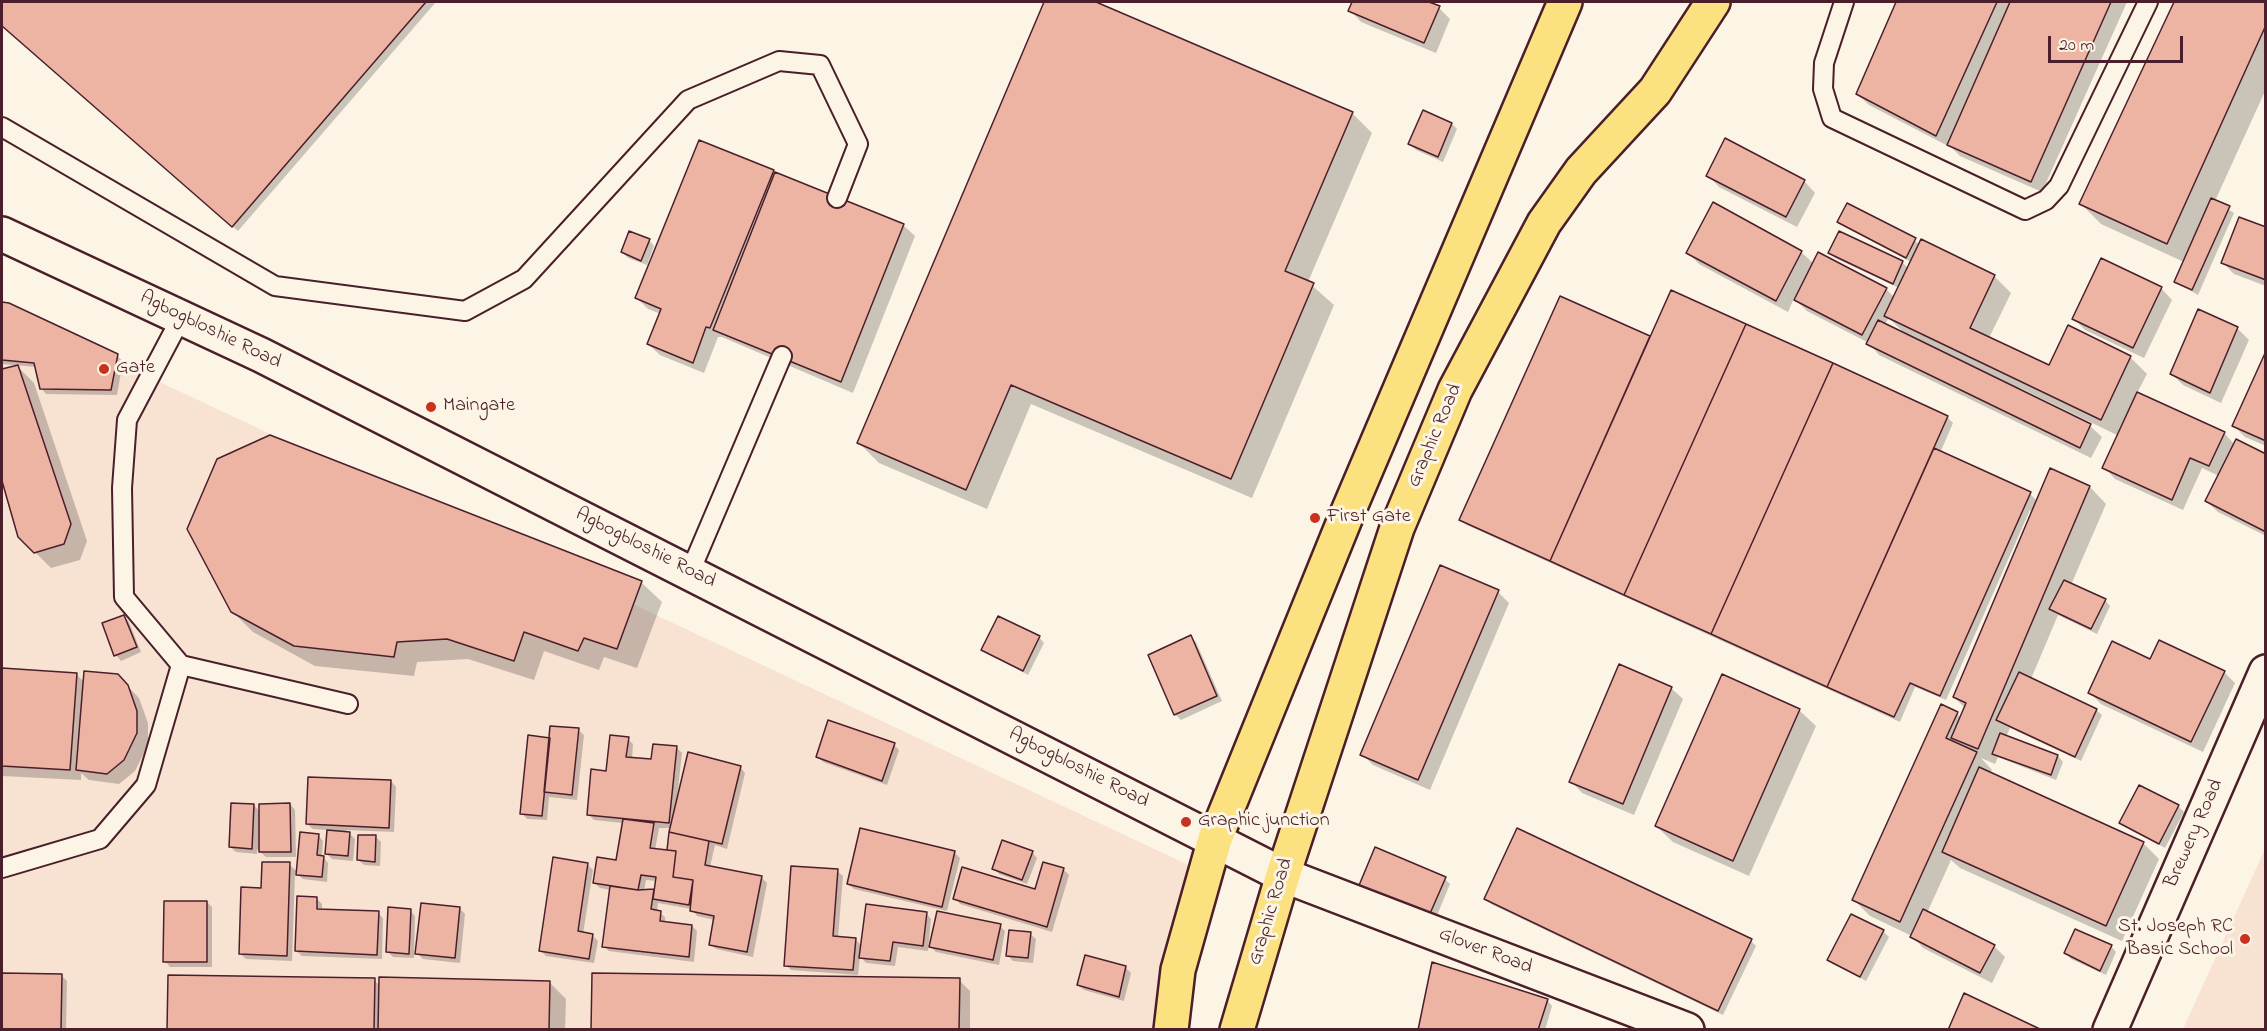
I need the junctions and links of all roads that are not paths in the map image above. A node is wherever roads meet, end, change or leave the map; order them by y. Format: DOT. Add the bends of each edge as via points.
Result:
graph roads {
  1 [pos="1565,2"];
  2 [pos="1713,2"];
  3 [pos="1844,2"];
  4 [pos="2148,2"];
  5 [pos="2,127"];
  6 [pos="837,198"];
  7 [pos="2,234"];
  8 [pos="182,316"];
  9 [pos="782,356"];
  10 [pos="690,572"];
  11 [pos="181,665"];
  12 [pos="2265,672"];
  13 [pos="348,704"];
  14 [pos="1215,839"];
  15 [pos="2,868"];
  16 [pos="1283,875"];
  17 [pos="1171,1029"];
  18 [pos="1237,1029"];
  19 [pos="1687,1029"];
  20 [pos="2110,1029"];
  1 -- 14 [label="main road" via="1352,503"];
  2 -- 16 [label="main road, Graphic Road" via="1654,91 1581,171 1544,223 1455,390 1397,528"];
  3 -- 4 [label="lane" via="1824,63 1822,89 1832,118 2025,210 2046,200 2059,186"];
  5 -- 6 [label="lane" via="275,286 465,311 524,279 688,100 779,61 820,65 858,144"];
  7 -- 8 [label="street, Agbogbloshie Road"];
  8 -- 10 [label="street, Agbogbloshie Road"];
  8 -- 11 [label="lane" via="127,420 122,488 124,597"];
  9 -- 10 [label="lane"];
  10 -- 14 [label="street, Agbogbloshie Road"];
  11 -- 13 [label="lane"];
  11 -- 15 [label="lane" via="146,784 100,839"];
  12 -- 20 [label="street, Brewery Road"];
  14 -- 16 [label="street, Agbogbloshie Road"];
  14 -- 17 [label="main road" via="1178,970"];
  16 -- 18 [label="main road, Graphic Road"];
  16 -- 19 [label="street, Glover Road"];
}
